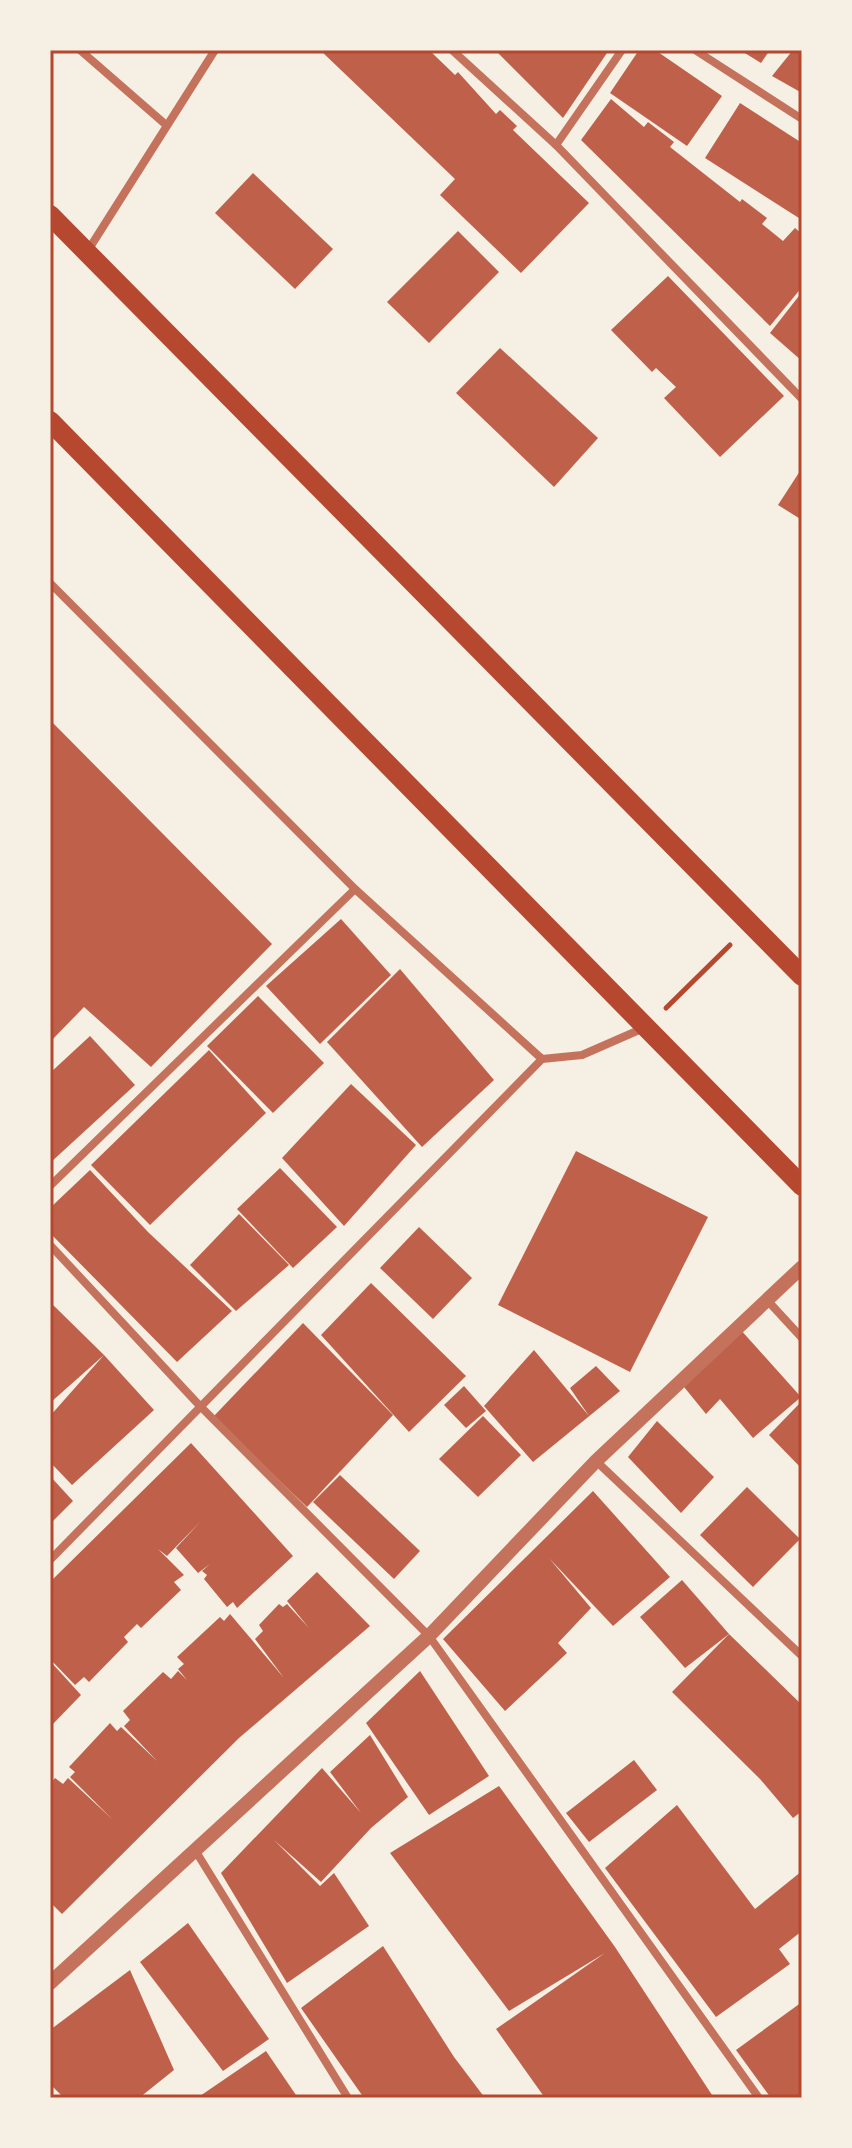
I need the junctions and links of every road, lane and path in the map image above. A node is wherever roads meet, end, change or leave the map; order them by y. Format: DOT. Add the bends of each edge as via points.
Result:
graph roads {
  1 [pos="80,50"];
  2 [pos="215,50"];
  3 [pos="452,50"];
  4 [pos="622,50"];
  5 [pos="695,50"];
  6 [pos="802,119"];
  7 [pos="165,124"];
  8 [pos="556,145"];
  9 [pos="50,215"];
  10 [pos="87,252"];
  11 [pos="802,399"];
  12 [pos="50,421"];
  13 [pos="50,583"];
  14 [pos="355,889"];
  15 [pos="751,925"];
  16 [pos="802,976"];
  17 [pos="647,1027"];
  18 [pos="542,1059"];
  19 [pos="50,1186"];
  20 [pos="802,1186"];
  21 [pos="50,1245"];
  22 [pos="802,1267"];
  23 [pos="767,1300"];
  24 [pos="802,1338"];
  25 [pos="199,1405"];
  26 [pos="596,1461"];
  27 [pos="50,1560"];
  28 [pos="429,1636"];
  29 [pos="802,1656"];
  30 [pos="195,1849"];
  31 [pos="50,1983"];
  32 [pos="348,2098"];
  33 [pos="759,2098"];
  1 -- 7 [label="street"];
  2 -- 7 [label="street"];
  3 -- 8 [label="street"];
  4 -- 8 [label="street"];
  5 -- 6 [label="street"];
  7 -- 10 [label="street"];
  8 -- 11 [label="street"];
  9 -- 10 [label="main road"];
  10 -- 15 [label="main road"];
  12 -- 17 [label="main road"];
  13 -- 14 [label="street"];
  14 -- 18 [label="street"];
  14 -- 19 [label="street"];
  15 -- 16 [label="main road"];
  15 -- 17 [label="path"];
  17 -- 18 [label="street" via="582,1055"];
  17 -- 20 [label="main road"];
  18 -- 25 [label="street"];
  21 -- 25 [label="street"];
  22 -- 23 [label="street"];
  23 -- 24 [label="street"];
  23 -- 26 [label="street"];
  25 -- 27 [label="street"];
  25 -- 28 [label="street"];
  26 -- 28 [label="street"];
  26 -- 29 [label="street"];
  28 -- 30 [label="street"];
  28 -- 33 [label="street"];
  30 -- 31 [label="street"];
  30 -- 32 [label="street"];
}
